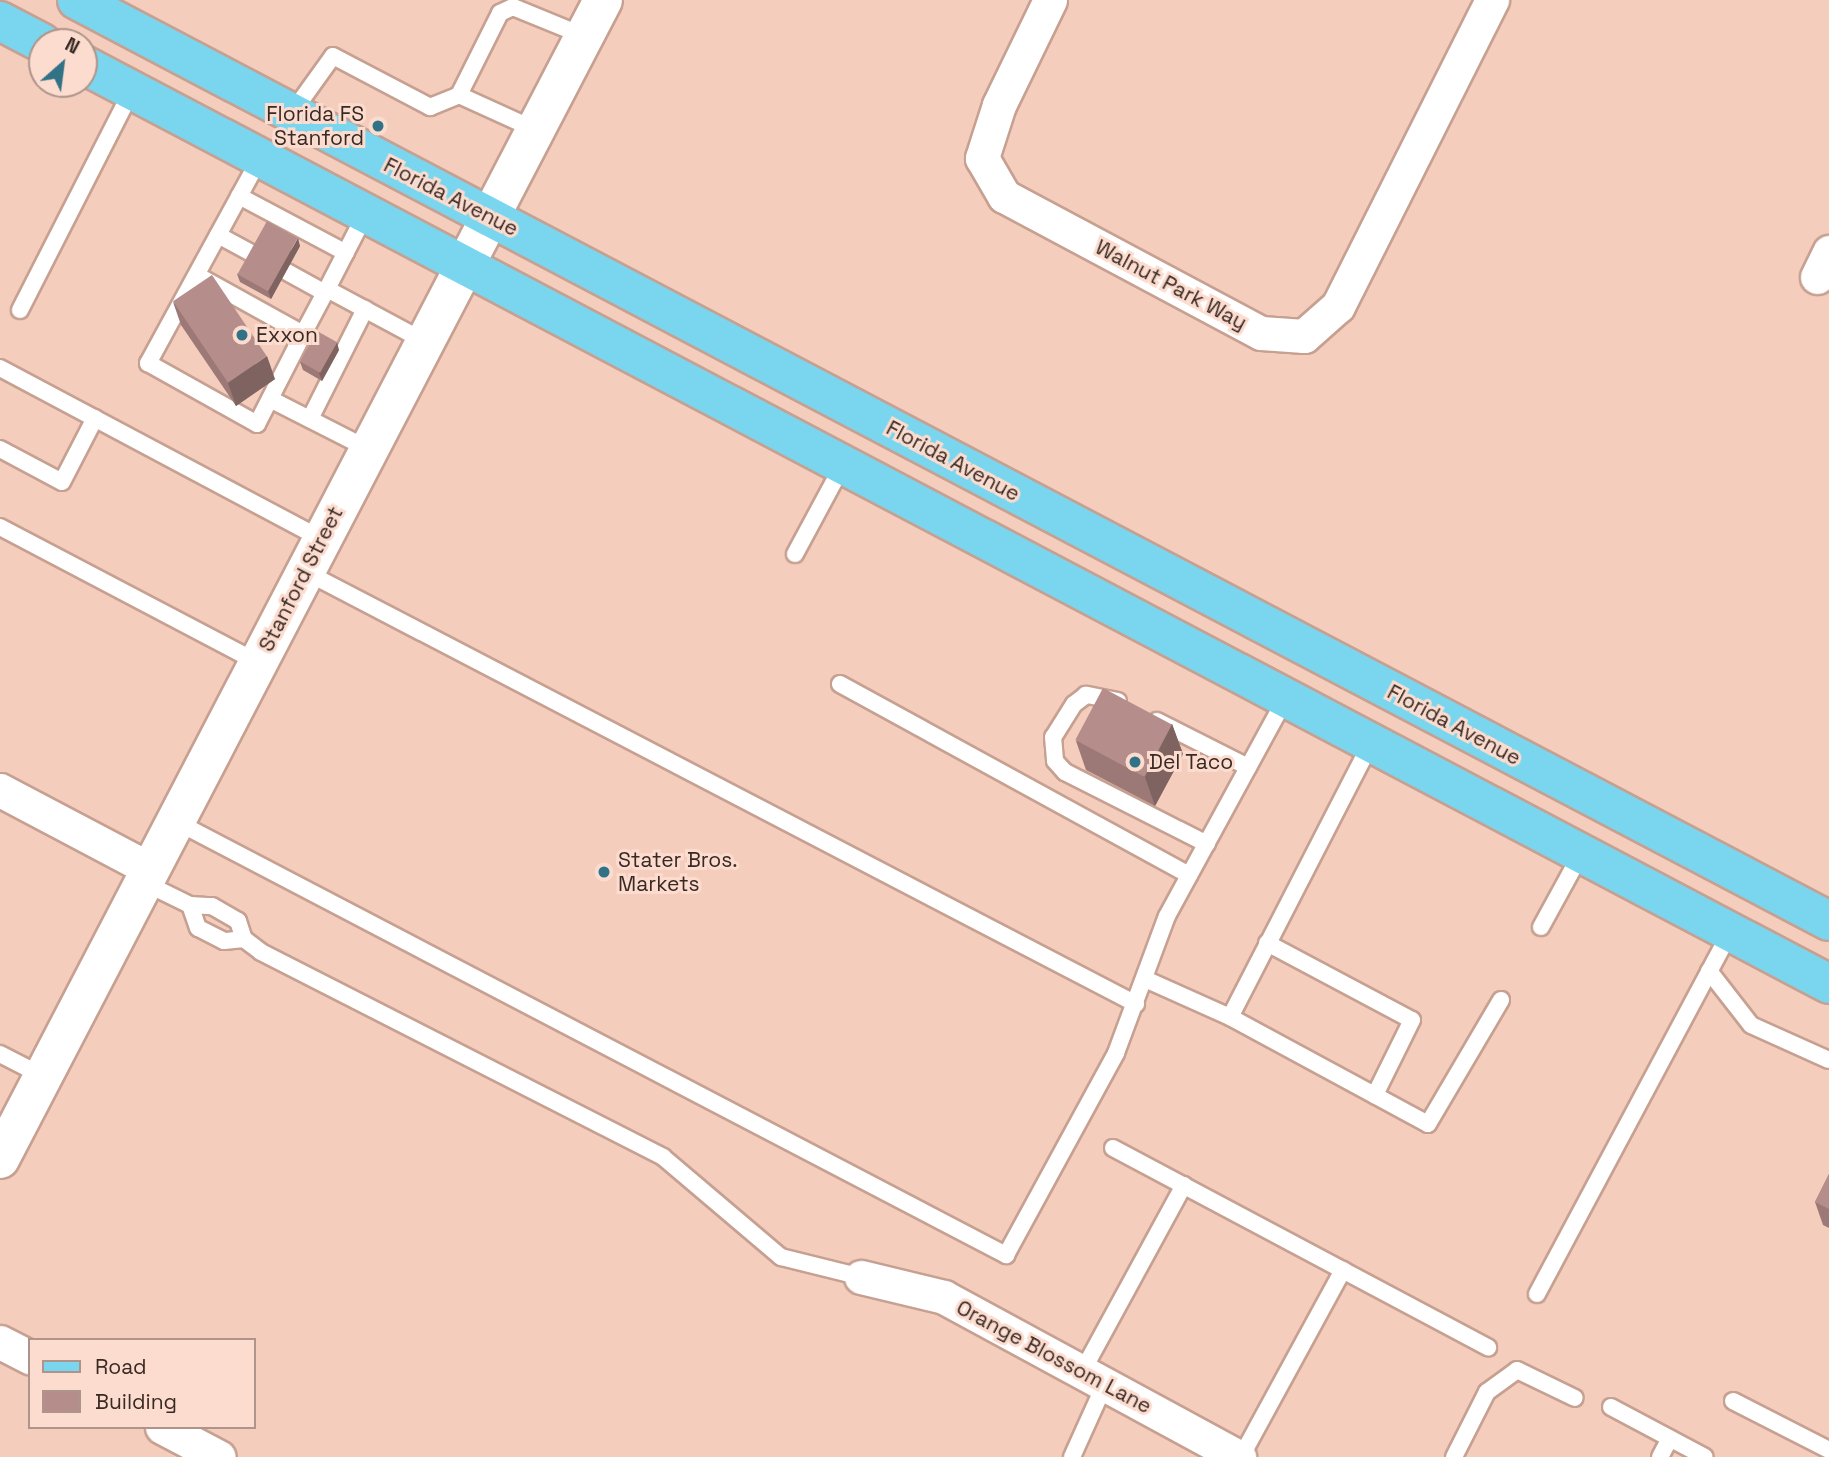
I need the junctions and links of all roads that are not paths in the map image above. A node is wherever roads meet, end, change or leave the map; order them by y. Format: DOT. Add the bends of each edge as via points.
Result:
graph roads {
  1 [pos="77,0"];
  2 [pos="603,0"];
  3 [pos="1050,0"];
  4 [pos="1492,0"];
  5 [pos="0,21"];
  6 [pos="28,36"];
  7 [pos="584,36"];
  8 [pos="98,72"];
  9 [pos="132,90"];
  10 [pos="458,95"];
  11 [pos="291,114"];
  12 [pos="534,129"];
  13 [pos="260,158"];
  14 [pos="239,196"];
  15 [pos="366,214"];
  16 [pos="488,216"];
  17 [pos="218,235"];
  18 [pos="346,253"];
  19 [pos="255,255"];
  20 [pos="463,264"];
  21 [pos="287,272"];
  22 [pos="197,275"];
  23 [pos="326,291"];
  24 [pos="365,309"];
  25 [pos="20,310"];
  26 [pos="303,334"];
  27 [pos="424,341"];
  28 [pos="0,368"];
  29 [pos="270,399"];
  30 [pos="94,418"];
  31 [pos="310,419"];
  32 [pos="0,449"];
  33 [pos="368,449"];
  34 [pos="843,465"];
  35 [pos="0,527"];
  36 [pos="795,554"];
  37 [pos="313,555"];
  38 [pos="257,662"];
  39 [pos="840,684"];
  40 [pos="1286,698"];
  41 [pos="1371,743"];
  42 [pos="1248,767"];
  43 [pos="1538,769"];
  44 [pos="0,789"];
  45 [pos="175,821"];
  46 [pos="1207,844"];
  47 [pos="1581,853"];
  48 [pos="1189,875"];
  49 [pos="147,876"];
  50 [pos="190,905"];
  51 [pos="1829,921"];
  52 [pos="1541,928"];
  53 [pos="1730,932"];
  54 [pos="244,939"];
  55 [pos="1267,943"];
  56 [pos="1709,971"];
  57 [pos="1145,979"];
  58 [pos="1829,984"];
  59 [pos="1501,1000"];
  60 [pos="1136,1004"];
  61 [pos="1230,1017"];
  62 [pos="0,1054"];
  63 [pos="1829,1060"];
  64 [pos="43,1076"];
  65 [pos="1375,1095"];
  66 [pos="1113,1148"];
  67 [pos="0,1159"];
  68 [pos="1184,1185"];
  69 [pos="1343,1270"];
  70 [pos="861,1277"];
  71 [pos="1537,1294"];
  72 [pos="0,1342"];
  73 [pos="1488,1347"];
  74 [pos="28,1356"];
  75 [pos="1094,1378"];
  76 [pos="1575,1398"];
  77 [pos="1733,1401"];
  78 [pos="1611,1407"];
  79 [pos="166,1429"];
  80 [pos="1670,1438"];
  81 [pos="1829,1450"];
  82 [pos="219,1457"];
  83 [pos="1072,1457"];
  84 [pos="1240,1457"];
  85 [pos="1454,1457"];
  86 [pos="1660,1457"];
  87 [pos="1705,1457"];
  1 -- 11 [label="main road, Florida Avenue"];
  2 -- 7 [label="street, Stanford Street"];
  3 -- 4 [label="street, Walnut Park Way" via="999,105 982,158 1003,196 1261,333 1304,335 1338,306"];
  5 -- 6 [label="main road"];
  7 -- 10 [label="lane" via="513,8 500,13"];
  7 -- 12 [label="street, Stanford Street"];
  8 -- 9 [label="main road"];
  9 -- 13 [label="main road"];
  9 -- 25 [label="lane"];
  10 -- 11 [label="lane" via="430,107 333,57"];
  10 -- 12 [label="lane"];
  11 -- 16 [label="main road, Florida Avenue"];
  12 -- 16 [label="street, Stanford Street"];
  13 -- 14 [label="lane"];
  13 -- 15 [label="main road"];
  14 -- 17 [label="lane"];
  14 -- 18 [label="lane"];
  15 -- 18 [label="lane"];
  15 -- 20 [label="main road"];
  16 -- 20 [label="street, Stanford Street"];
  16 -- 43 [label="main road, Florida Avenue"];
  17 -- 19 [label="lane"];
  17 -- 22 [label="lane"];
  18 -- 23 [label="lane"];
  20 -- 27 [label="street, Stanford Street"];
  20 -- 34 [label="main road"];
  21 -- 23 [label="lane"];
  22 -- 26 [label="lane"];
  22 -- 29 [label="lane" via="148,363 257,424"];
  23 -- 24 [label="lane"];
  23 -- 26 [label="lane"];
  24 -- 27 [label="lane"];
  24 -- 31 [label="lane"];
  26 -- 29 [label="lane"];
  27 -- 33 [label="street, Stanford Street"];
  28 -- 30 [label="lane"];
  29 -- 31 [label="lane"];
  30 -- 32 [label="lane" via="62,482"];
  30 -- 37 [label="lane"];
  31 -- 33 [label="lane"];
  33 -- 37 [label="street, Stanford Street"];
  34 -- 36 [label="lane"];
  34 -- 40 [label="main road"];
  35 -- 38 [label="lane"];
  37 -- 38 [label="street, Stanford Street"];
  37 -- 60 [label="lane"];
  38 -- 45 [label="street, Stanford Street"];
  39 -- 48 [label="lane"];
  40 -- 41 [label="main road"];
  40 -- 42 [label="lane"];
  40 -- 43 [label="main road" via="1301,674 1317,673 1455,744"];
  41 -- 47 [label="main road"];
  41 -- 55 [label="lane"];
  42 -- 46 [label="lane"];
  42 -- 46 [label="lane" via="1138,711 1087,695 1060,720 1050,750 1065,772"];
  43 -- 51 [label="main road, Florida Avenue"];
  44 -- 49 [label="street"];
  45 -- 49 [label="street, Stanford Street"];
  45 -- 60 [label="lane" via="1006,1255 1116,1053"];
  46 -- 48 [label="lane"];
  47 -- 52 [label="lane"];
  47 -- 53 [label="main road"];
  48 -- 57 [label="lane"];
  49 -- 50 [label="lane"];
  49 -- 64 [label="street, Stanford Street"];
  50 -- 54 [label="lane" via="212,906 238,921"];
  50 -- 54 [label="lane" via="198,928 224,941"];
  53 -- 56 [label="lane"];
  53 -- 58 [label="main road"];
  54 -- 70 [label="lane" via="663,1157 781,1256"];
  55 -- 61 [label="lane"];
  55 -- 65 [label="lane" via="1412,1020"];
  56 -- 63 [label="lane" via="1751,1025"];
  56 -- 71 [label="lane"];
  57 -- 60 [label="lane"];
  57 -- 61 [label="lane"];
  59 -- 65 [label="lane" via="1428,1124"];
  61 -- 65 [label="lane"];
  62 -- 64 [label="lane"];
  64 -- 67 [label="street, Stanford Street"];
  66 -- 68 [label="lane"];
  68 -- 69 [label="lane"];
  68 -- 75 [label="lane"];
  69 -- 73 [label="lane"];
  69 -- 84 [label="lane"];
  70 -- 75 [label="street, Orange Blossom Lane" via="944,1297"];
  72 -- 74 [label="street"];
  75 -- 83 [label="lane"];
  75 -- 84 [label="street, Orange Blossom Lane"];
  76 -- 85 [label="lane" via="1517,1370 1487,1392"];
  77 -- 81 [label="lane"];
  78 -- 80 [label="lane"];
  79 -- 82 [label="street"];
  80 -- 86 [label="lane"];
  80 -- 87 [label="lane"];
}
